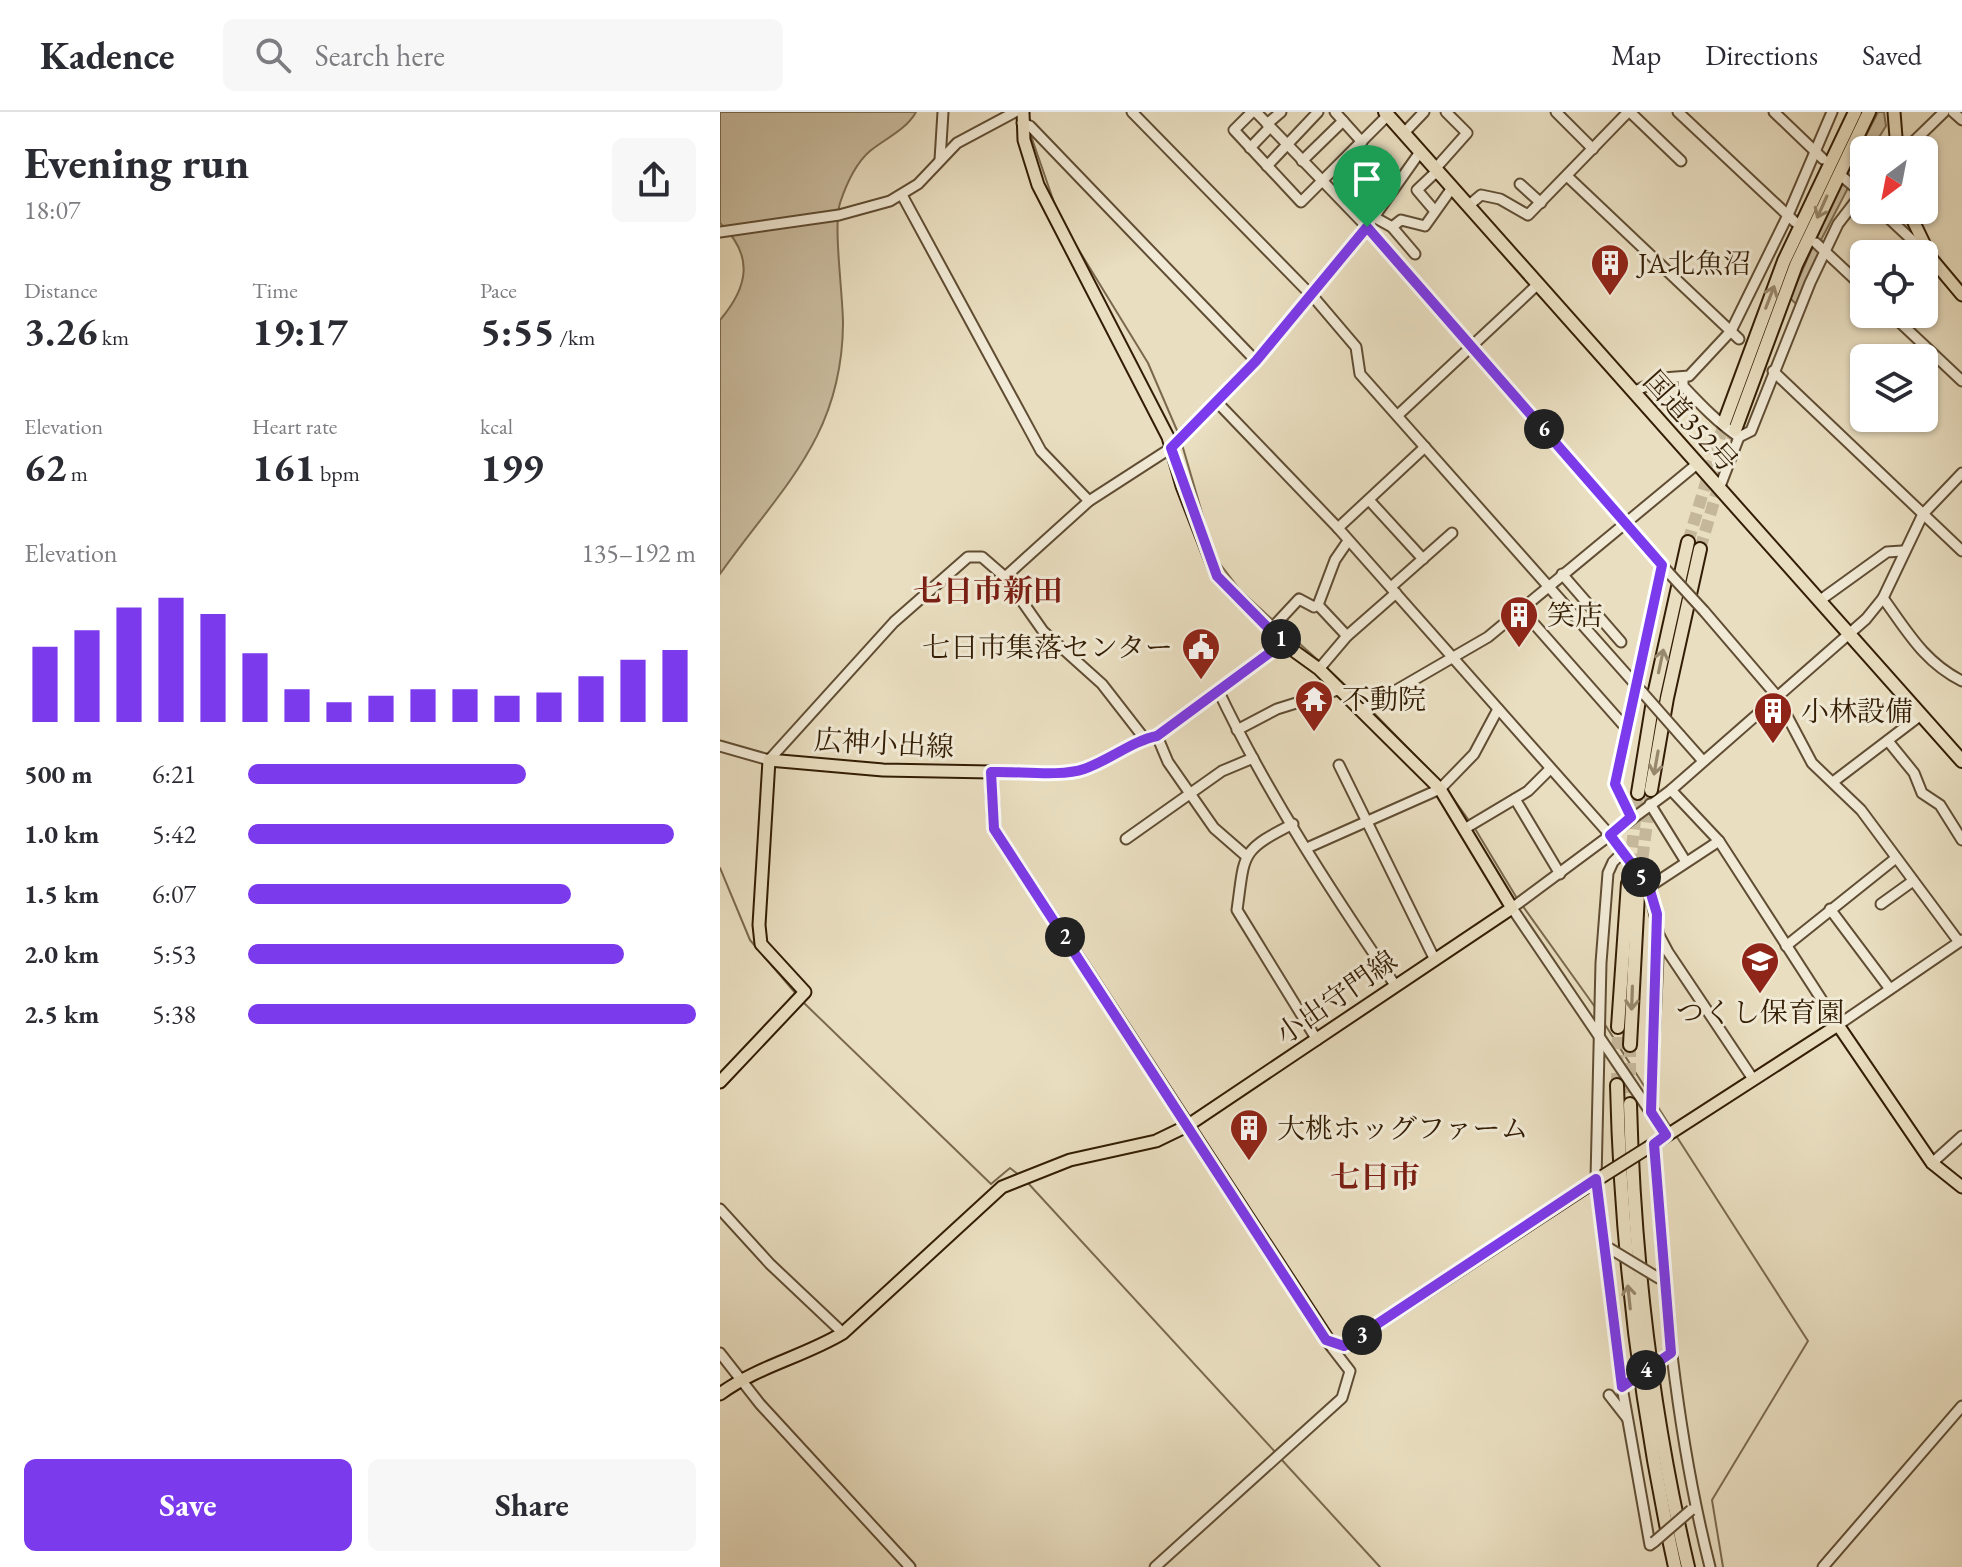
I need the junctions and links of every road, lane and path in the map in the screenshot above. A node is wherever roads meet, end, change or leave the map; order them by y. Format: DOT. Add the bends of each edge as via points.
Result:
graph roads {
  1 [pos="943,112"];
  2 [pos="1015,112"];
  3 [pos="1132,112"];
  4 [pos="1254,112"];
  5 [pos="1281,112"];
  6 [pos="1318,112"];
  7 [pos="1335,112"];
  8 [pos="1424,112"];
  9 [pos="1446,112"];
  10 [pos="1556,112"];
  11 [pos="1629,112"];
  12 [pos="1678,112"];
  13 [pos="1774,112"];
  14 [pos="1832,112"];
  15 [pos="1855,112"];
  16 [pos="1869,112"];
  17 [pos="1894,112"];
  18 [pos="1944,112"];
  19 [pos="1953,112"];
  20 [pos="1387,114"];
  21 [pos="1023,118"];
  22 [pos="1962,120"];
  23 [pos="1343,121"];
  24 [pos="1268,125"];
  25 [pos="1404,133"];
  26 [pos="1896,136"];
  27 [pos="1919,136"];
  28 [pos="1362,142"];
  29 [pos="1287,145"];
  30 [pos="1250,148"];
  31 [pos="1593,149"];
  32 [pos="1814,150"];
  33 [pos="1420,152"];
  34 [pos="1823,159"];
  35 [pos="940,160"];
  36 [pos="1302,161"];
  37 [pos="1681,161"];
  38 [pos="1267,166"];
  39 [pos="1436,170"];
  40 [pos="1567,176"];
  41 [pos="1844,178"];
  42 [pos="1323,183"];
  43 [pos="1850,183"];
  44 [pos="1520,184"];
  45 [pos="1452,188"];
  46 [pos="902,195"];
  47 [pos="1541,203"];
  48 [pos="1468,206"];
  49 [pos="1850,209"];
  50 [pos="1434,210"];
  51 [pos="1374,217"];
  52 [pos="1791,218"];
  53 [pos="1895,224"];
  54 [pos="1367,227"];
  55 [pos="1392,227"];
  56 [pos="720,232"];
  57 [pos="1912,240"];
  58 [pos="1816,243"];
  59 [pos="1826,251"];
  60 [pos="1415,254"];
  61 [pos="1938,266"];
  62 [pos="1850,274"];
  63 [pos="1537,285"];
  64 [pos="1962,295"];
  65 [pos="1310,296"];
  66 [pos="1906,328"];
  67 [pos="1731,331"];
  68 [pos="1739,339"];
  69 [pos="1471,347"];
  70 [pos="1256,361"];
  71 [pos="1773,371"];
  72 [pos="1683,377"];
  73 [pos="1962,381"];
  74 [pos="1633,392"];
  75 [pos="1216,401"];
  76 [pos="1398,415"];
  77 [pos="1733,430"];
  78 [pos="1425,447"];
  79 [pos="1171,448"];
  80 [pos="1697,464"];
  81 [pos="1962,473"];
  82 [pos="1719,489"];
  83 [pos="1369,500"];
  84 [pos="1089,501"];
  85 [pos="1923,514"];
  86 [pos="1627,523"];
  87 [pos="1338,528"];
  88 [pos="1452,533"];
  89 [pos="1348,541"];
  90 [pos="1694,546"];
  91 [pos="1902,551"];
  92 [pos="1962,551"];
  93 [pos="1423,559"];
  94 [pos="1665,569"];
  95 [pos="1562,574"];
  96 [pos="1005,577"];
  97 [pos="1548,586"];
  98 [pos="1393,590"];
  99 [pos="1883,598"];
  100 [pos="1819,601"];
  101 [pos="1318,605"];
  102 [pos="1521,609"];
  103 [pos="1272,628"];
  104 [pos="1848,633"];
  105 [pos="1347,636"];
  106 [pos="1621,642"];
  107 [pos="1283,643"];
  108 [pos="1451,655"];
  109 [pos="1319,669"];
  110 [pos="1962,681"];
  111 [pos="1634,685"];
  112 [pos="1218,690"];
  113 [pos="1338,690"];
  114 [pos="1776,695"];
  115 [pos="1498,709"];
  116 [pos="1362,710"];
  117 [pos="1921,715"];
  118 [pos="1626,728"];
  119 [pos="1237,730"];
  120 [pos="1157,736"];
  121 [pos="1144,738"];
  122 [pos="1888,741"];
  123 [pos="720,746"];
  124 [pos="1961,756"];
  125 [pos="1253,758"];
  126 [pos="769,760"];
  127 [pos="1703,761"];
  128 [pos="1339,765"];
  129 [pos="1550,769"];
  130 [pos="991,772"];
  131 [pos="1833,782"];
  132 [pos="1440,789"];
  133 [pos="1671,790"];
  134 [pos="1190,792"];
  135 [pos="1645,792"];
  136 [pos="1515,799"];
  137 [pos="1650,804"];
  138 [pos="1631,817"];
  139 [pos="1367,821"];
  140 [pos="1293,824"];
  141 [pos="1466,828"];
  142 [pos="1610,835"];
  143 [pos="1126,839"];
  144 [pos="1962,840"];
  145 [pos="1719,841"];
  146 [pos="1307,848"];
  147 [pos="1623,852"];
  148 [pos="1245,855"];
  149 [pos="1896,858"];
  150 [pos="1686,862"];
  151 [pos="1560,874"];
  152 [pos="1913,881"];
  153 [pos="1628,883"];
  154 [pos="1644,891"];
  155 [pos="1881,904"];
  156 [pos="1512,908"];
  157 [pos="1830,909"];
  158 [pos="1659,935"];
  159 [pos="1961,941"];
  160 [pos="1786,946"];
  161 [pos="1434,958"];
  162 [pos="1395,985"];
  163 [pos="1890,989"];
  164 [pos="1838,1025"];
  165 [pos="1618,1027"];
  166 [pos="1602,1039"];
  167 [pos="1317,1040"];
  168 [pos="1630,1045"];
  169 [pos="1753,1079"];
  170 [pos="720,1082"];
  171 [pos="1617,1085"];
  172 [pos="1630,1104"];
  173 [pos="1651,1112"];
  174 [pos="1187,1126"];
  175 [pos="1666,1135"];
  176 [pos="1962,1136"];
  177 [pos="1651,1146"];
  178 [pos="1932,1163"];
  179 [pos="1600,1177"];
  180 [pos="1962,1187"];
  181 [pos="720,1209"];
  182 [pos="1608,1247"];
  183 [pos="1661,1280"];
  184 [pos="843,1333"];
  185 [pos="1326,1340"];
  186 [pos="720,1353"];
  187 [pos="1669,1354"];
  188 [pos="740,1379"];
  189 [pos="1623,1386"];
  190 [pos="720,1394"];
  191 [pos="1609,1395"];
  192 [pos="1962,1406"];
  193 [pos="1627,1419"];
  194 [pos="1693,1508"];
  195 [pos="910,1567"];
  196 [pos="1155,1567"];
  197 [pos="1675,1567"];
  198 [pos="1688,1567"];
  199 [pos="1710,1567"];
  200 [pos="1823,1567"];
  1 -- 35 [label="street"];
  2 -- 35 [label="street" via="957,143"];
  3 -- 65 [label="street"];
  4 -- 24 [label="street"];
  4 -- 30 [label="street" via="1234,130"];
  5 -- 24 [label="street"];
  6 -- 29 [label="street"];
  7 -- 23 [label="street"];
  8 -- 25 [label="street"];
  9 -- 39 [label="street" via="1467,133"];
  10 -- 31 [label="street"];
  11 -- 31 [label="street"];
  11 -- 37 [label="street"];
  12 -- 52 [label="street"];
  13 -- 32 [label="street"];
  14 -- 32 [label="street"];
  77 -- 15 [label="highway, one-way" via="1784,261"];
  16 -- 77 [label="highway, one-way" via="1796,265"];
  17 -- 26 [label="main road"];
  18 -- 27 [label="street"];
  19 -- 22 [label="street"];
  20 -- 25 [label="highway, 国道352号"];
  20 -- 28 [label="street"];
  21 -- 70 [label="street"];
  21 -- 79 [label="main road" via="1030,163 1051,217"];
  23 -- 28 [label="street"];
  23 -- 36 [label="street"];
  24 -- 29 [label="street"];
  24 -- 30 [label="street"];
  25 -- 33 [label="highway, 国道352号"];
  28 -- 42 [label="street"];
  29 -- 36 [label="street"];
  29 -- 38 [label="street"];
  30 -- 38 [label="street"];
  31 -- 40 [label="street"];
  32 -- 34 [label="street"];
  32 -- 52 [label="street"];
  33 -- 39 [label="highway, 国道352号"];
  33 -- 51 [label="street"];
  35 -- 46 [label="street"];
  36 -- 42 [label="street"];
  38 -- 42 [label="street" via="1301,202"];
  39 -- 45 [label="highway, 国道352号"];
  39 -- 50 [label="street" via="1417,190"];
  40 -- 47 [label="street"];
  40 -- 67 [label="street"];
  41 -- 43 [label="street"];
  42 -- 54 [label="street"];
  44 -- 47 [label="street"];
  45 -- 48 [label="highway, 国道352号"];
  45 -- 50 [label="street"];
  46 -- 56 [label="street" via="853,212"];
  46 -- 84 [label="street" via="1041,451"];
  47 -- 48 [label="street" via="1528,215 1481,195"];
  48 -- 63 [label="highway, 国道352号"];
  49 -- 59 [label="street"];
  50 -- 55 [label="street" via="1425,226 1401,220"];
  51 -- 54 [label="street"];
  51 -- 55 [label="street"];
  52 -- 67 [label="street"];
  53 -- 57 [label="street"];
  54 -- 65 [label="street"];
  54 -- 69 [label="street"];
  55 -- 60 [label="street"];
  58 -- 59 [label="street"];
  59 -- 62 [label="street"];
  59 -- 71 [label="street"];
  61 -- 64 [label="main road"];
  63 -- 69 [label="street"];
  63 -- 74 [label="highway, 国道352号"];
  65 -- 70 [label="street"];
  65 -- 76 [label="street" via="1356,347 1360,374"];
  66 -- 73 [label="street"];
  67 -- 68 [label="street"];
  67 -- 72 [label="street"];
  69 -- 76 [label="street"];
  69 -- 86 [label="street"];
  70 -- 75 [label="street"];
  71 -- 77 [label="street" via="1753,428"];
  71 -- 85 [label="street"];
  72 -- 74 [label="street" via="1663,378"];
  72 -- 77 [label="street" via="1683,386"];
  74 -- 80 [label="highway, 国道352号"];
  75 -- 79 [label="street"];
  75 -- 87 [label="street"];
  76 -- 78 [label="street"];
  77 -- 82 [label="street"];
  78 -- 83 [label="street"];
  78 -- 97 [label="street"];
  79 -- 84 [label="street"];
  79 -- 103 [label="main road" via="1217,576"];
  80 -- 82 [label="highway, 国道352号"];
  80 -- 86 [label="street"];
  81 -- 85 [label="street"];
  82 -- 100 [label="highway, 国道352号"];
  83 -- 87 [label="street"];
  83 -- 93 [label="street"];
  84 -- 96 [label="street"];
  85 -- 91 [label="street"];
  85 -- 92 [label="street"];
  86 -- 94 [label="street"];
  86 -- 95 [label="street"];
  87 -- 89 [label="street"];
  88 -- 93 [label="street"];
  89 -- 98 [label="street"];
  89 -- 101 [label="street"];
  90 -- 135 [label="highway" via="1654,695"];
  91 -- 99 [label="street"];
  91 -- 100 [label="street" via="1887,552"];
  93 -- 98 [label="street"];
  94 -- 111 [label="street"];
  94 -- 114 [label="street, bridge"];
  95 -- 97 [label="street"];
  95 -- 106 [label="street"];
  96 -- 121 [label="street" via="1043,631 1102,684"];
  96 -- 126 [label="street" via="982,557 968,557 957,565 894,622"];
  97 -- 102 [label="street"];
  97 -- 111 [label="street"];
  98 -- 105 [label="street"];
  98 -- 108 [label="street"];
  99 -- 104 [label="street"];
  99 -- 110 [label="street" via="1922,653"];
  100 -- 104 [label="highway, 国道352号"];
  101 -- 103 [label="street" via="1299,599"];
  101 -- 105 [label="street"];
  102 -- 108 [label="street" via="1488,637"];
  102 -- 118 [label="street"];
  103 -- 107 [label="main road"];
  104 -- 114 [label="street"];
  104 -- 117 [label="highway, 国道352号"];
  105 -- 109 [label="street"];
  107 -- 109 [label="main road"];
  107 -- 112 [label="street"];
  108 -- 115 [label="street"];
  108 -- 116 [label="street"];
  109 -- 113 [label="main road"];
  111 -- 118 [label="street"];
  111 -- 127 [label="street, bridge"];
  112 -- 119 [label="street"];
  112 -- 120 [label="street"];
  113 -- 116 [label="main road"];
  113 -- 119 [label="street" via="1277,709"];
  114 -- 127 [label="street"];
  114 -- 131 [label="street" via="1812,763"];
  115 -- 129 [label="street"];
  115 -- 132 [label="street" via="1474,754"];
  116 -- 132 [label="main road"];
  117 -- 122 [label="street"];
  117 -- 124 [label="highway, 国道352号"];
  118 -- 138 [label="street" via="1615,784"];
  119 -- 125 [label="street"];
  120 -- 121 [label="street"];
  120 -- 134 [label="street"];
  121 -- 130 [label="street" via="1081,770"];
  122 -- 131 [label="street"];
  122 -- 144 [label="street"];
  123 -- 126 [label="street"];
  125 -- 134 [label="street"];
  125 -- 140 [label="street"];
  126 -- 130 [label="main road, 広神小出線"];
  126 -- 170 [label="main road" via="761,944 805,992"];
  127 -- 133 [label="street"];
  128 -- 139 [label="street"];
  129 -- 136 [label="street" via="1540,783"];
  129 -- 142 [label="street"];
  130 -- 174 [label="main road, 広神小出線" via="994,829"];
  131 -- 149 [label="street"];
  132 -- 139 [label="street"];
  132 -- 141 [label="main road"];
  133 -- 137 [label="street"];
  133 -- 145 [label="street"];
  134 -- 143 [label="street"];
  134 -- 148 [label="street" via="1214,828"];
  136 -- 141 [label="street"];
  136 -- 151 [label="street"];
  137 -- 138 [label="street"];
  137 -- 150 [label="street"];
  138 -- 142 [label="street"];
  139 -- 146 [label="street"];
  139 -- 161 [label="street"];
  140 -- 146 [label="street"];
  140 -- 148 [label="street"];
  141 -- 156 [label="main road"];
  142 -- 147 [label="street"];
  142 -- 151 [label="street"];
  145 -- 150 [label="street"];
  145 -- 160 [label="street"];
  146 -- 162 [label="street"];
  147 -- 154 [label="street"];
  147 -- 166 [label="street" via="1608,873"];
  148 -- 167 [label="street" via="1237,910"];
  149 -- 152 [label="street"];
  149 -- 157 [label="street"];
  150 -- 154 [label="street"];
  151 -- 156 [label="street"];
  152 -- 155 [label="street"];
  152 -- 159 [label="street"];
  153 -- 165 [label="highway"];
  154 -- 158 [label="street"];
  154 -- 168 [label="highway, one-way"];
  156 -- 161 [label="main road, 小出守門線"];
  156 -- 166 [label="street"];
  157 -- 160 [label="street"];
  157 -- 163 [label="street"];
  158 -- 169 [label="street"];
  158 -- 173 [label="street"];
  159 -- 163 [label="street"];
  160 -- 164 [label="street"];
  161 -- 162 [label="main road, 小出守門線"];
  162 -- 167 [label="main road, 小出守門線"];
  163 -- 164 [label="street"];
  164 -- 169 [label="main road"];
  164 -- 178 [label="main road"];
  166 -- 173 [label="street"];
  166 -- 179 [label="street"];
  167 -- 174 [label="main road, 小出守門線"];
  169 -- 175 [label="main road"];
  197 -- 171 [label="highway, one-way" via="1633,1336"];
  172 -- 198 [label="highway" via="1645,1336"];
  173 -- 175 [label="street"];
  174 -- 184 [label="main road, 小出守門線" via="1156,1141 1070,1160 1002,1187"];
  174 -- 185 [label="main road, 広神小出線"];
  175 -- 177 [label="main road"];
  176 -- 178 [label="street"];
  177 -- 179 [label="main road, bridge"];
  177 -- 183 [label="street"];
  178 -- 180 [label="main road"];
  179 -- 182 [label="street"];
  179 -- 185 [label="main road" via="1344,1346"];
  181 -- 184 [label="street"];
  182 -- 183 [label="street, bridge"];
  182 -- 189 [label="street"];
  183 -- 187 [label="street"];
  184 -- 188 [label="main road, 小出守門線"];
  185 -- 196 [label="street" via="1350,1371 1342,1398"];
  186 -- 188 [label="street"];
  187 -- 189 [label="street, bridge"];
  187 -- 194 [label="street"];
  188 -- 190 [label="main road, 小出守門線"];
  188 -- 195 [label="street"];
  189 -- 193 [label="street"];
  191 -- 193 [label="street"];
  192 -- 200 [label="street"];
  193 -- 194 [label="street, bridge" via="1650,1545"];
  194 -- 199 [label="street"];
}
